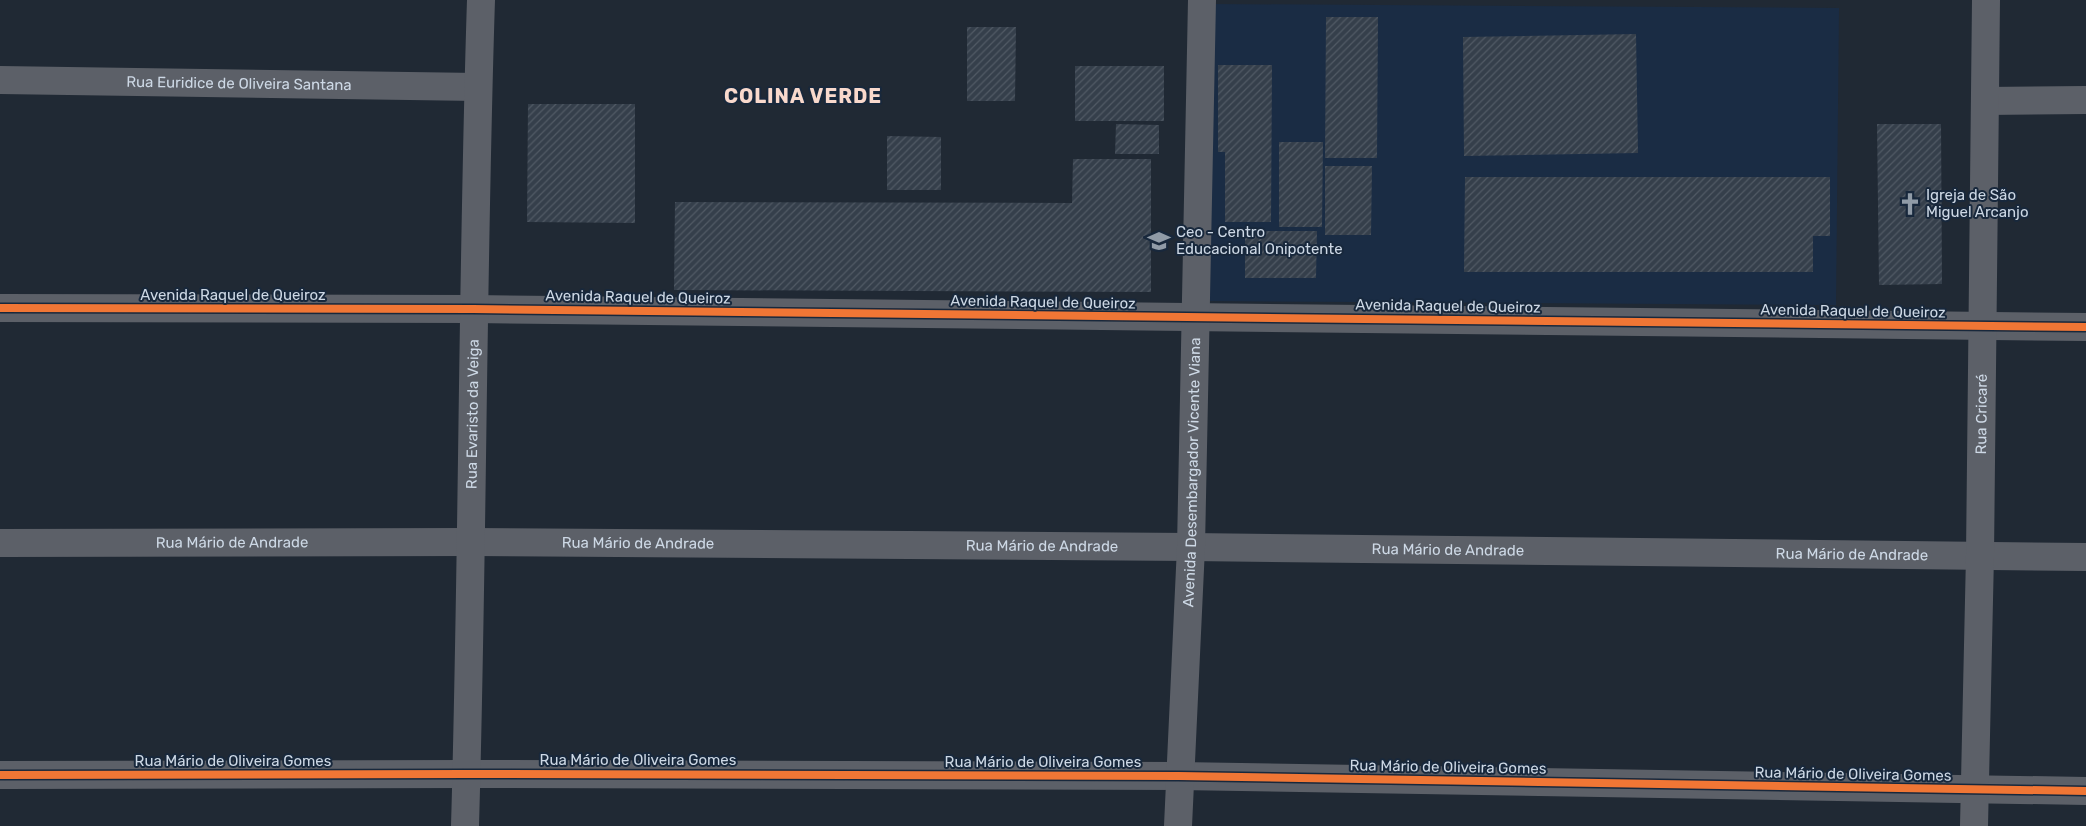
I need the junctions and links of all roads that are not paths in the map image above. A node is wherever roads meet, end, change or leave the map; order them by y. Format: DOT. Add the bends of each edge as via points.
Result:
graph roads {
  1 [pos="481,0"];
  2 [pos="1202,0"];
  3 [pos="1986,0"];
  4 [pos="0,80"];
  5 [pos="478,87"];
  6 [pos="2086,100"];
  7 [pos="1985,101"];
  8 [pos="0,308"];
  9 [pos="474,309"];
  10 [pos="1196,317"];
  11 [pos="1982,326"];
  12 [pos="2086,327"];
  13 [pos="472,542"];
  14 [pos="0,544"];
  15 [pos="1191,548"];
  16 [pos="1980,555"];
  17 [pos="2086,557"];
  18 [pos="467,774"];
  19 [pos="0,775"];
  20 [pos="1180,776"];
  21 [pos="1974,790"];
  22 [pos="2086,791"];
  23 [pos="465,826"];
  24 [pos="1178,826"];
  25 [pos="1974,826"];
  1 -- 5 [label="street, Rua Evaristo da Veiga"];
  2 -- 10 [label="street, Avenida Desembargador Vicente Viana"];
  3 -- 7 [label="street, Rua Cricaré"];
  4 -- 5 [label="street, Rua Euridice de Oliveira Santana"];
  5 -- 9 [label="street, Rua Evaristo da Veiga"];
  6 -- 7 [label="street"];
  7 -- 11 [label="street, Rua Cricaré"];
  8 -- 9 [label="street, Avenida Raquel de Queiroz"];
  9 -- 10 [label="street, Avenida Raquel de Queiroz"];
  9 -- 13 [label="street, Rua Evaristo da Veiga"];
  10 -- 11 [label="street, Avenida Raquel de Queiroz"];
  10 -- 15 [label="street, Avenida Desembargador Vicente Viana"];
  11 -- 12 [label="street, Avenida Raquel de Queiroz"];
  11 -- 16 [label="street, Rua Cricaré"];
  13 -- 14 [label="street, Rua Mário de Andrade"];
  13 -- 15 [label="street, Rua Mário de Andrade"];
  13 -- 18 [label="street, Rua Evaristo da Veiga"];
  15 -- 16 [label="street, Rua Mário de Andrade"];
  15 -- 20 [label="street, Avenida Desembargador Vicente Viana"];
  16 -- 17 [label="street, Rua Mário de Andrade"];
  16 -- 21 [label="street, Rua Cricaré"];
  18 -- 19 [label="street, Rua Mário de Oliveira Gomes"];
  18 -- 20 [label="street, Rua Mário de Oliveira Gomes"];
  18 -- 23 [label="street, Rua Evaristo da Veiga"];
  20 -- 21 [label="street, Rua Mário de Oliveira Gomes"];
  20 -- 24 [label="street, Avenida Desembargador Vicente Viana"];
  21 -- 22 [label="street, Rua Mário de Oliveira Gomes"];
  21 -- 25 [label="street, Rua Cricaré"];
}
